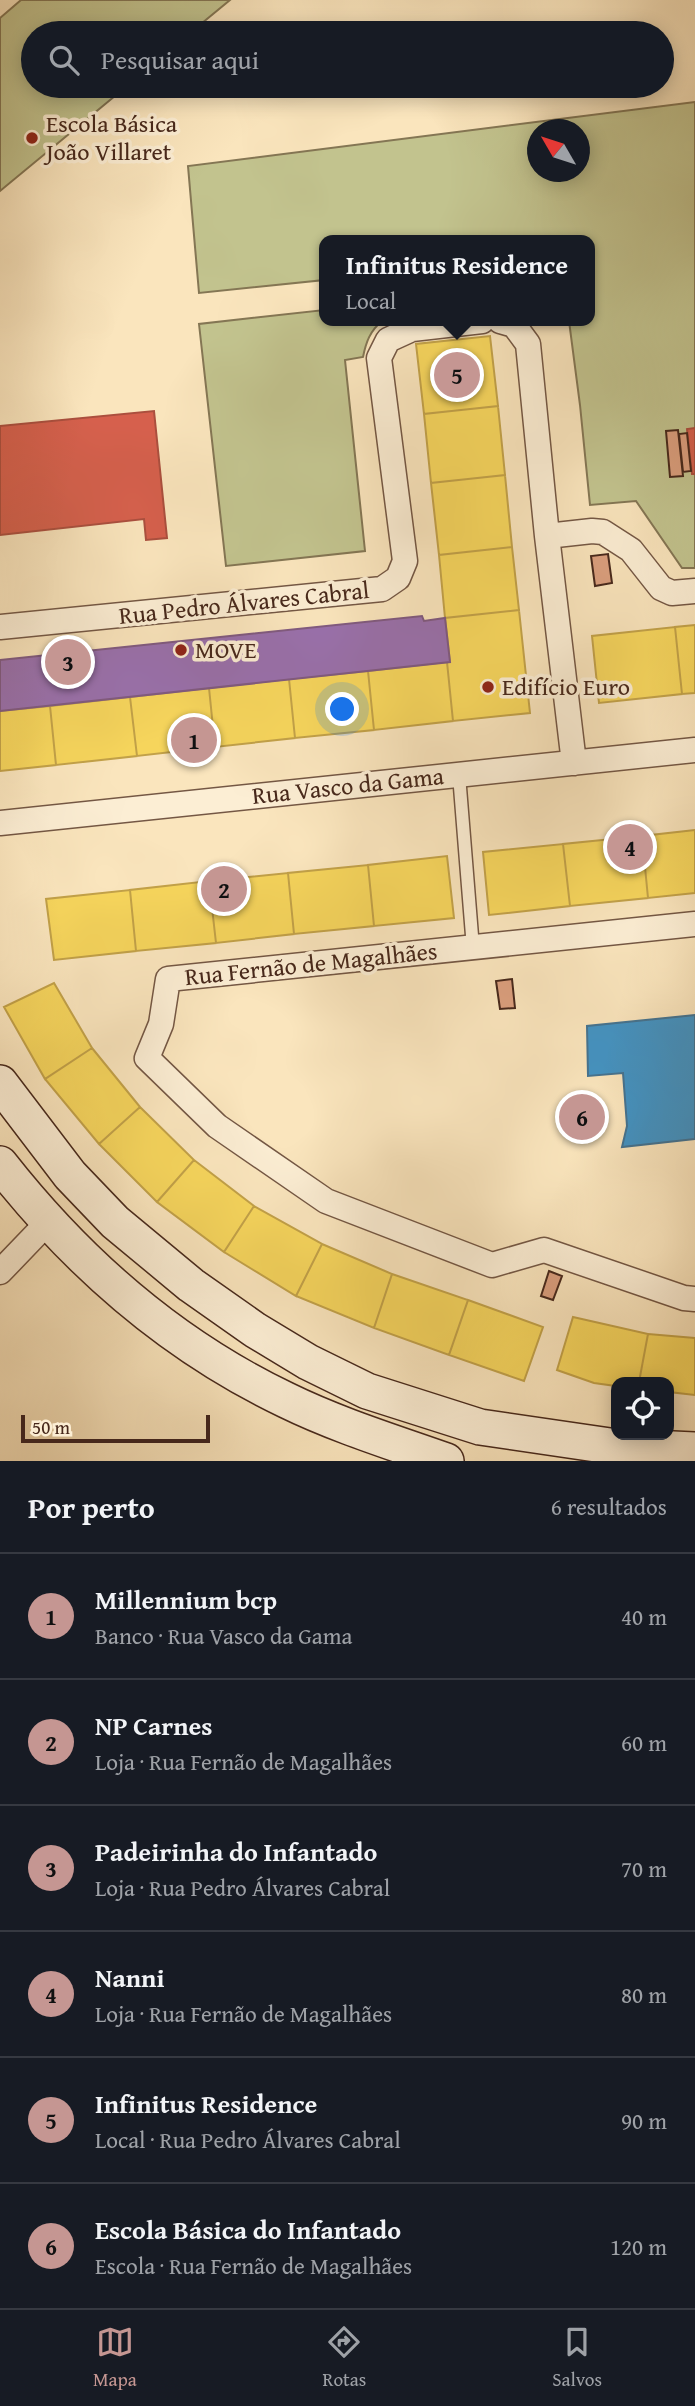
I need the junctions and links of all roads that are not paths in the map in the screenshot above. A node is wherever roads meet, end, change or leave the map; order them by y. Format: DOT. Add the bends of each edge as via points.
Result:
graph roads {
  1 [pos="443,326"];
  2 [pos="515,326"];
  3 [pos="547,536"];
  4 [pos="695,591"];
  5 [pos="0,627"];
  6 [pos="695,750"];
  7 [pos="574,763"];
  8 [pos="459,775"];
  9 [pos="0,823"];
  10 [pos="695,923"];
  11 [pos="473,948"];
  12 [pos="0,1083"];
  13 [pos="0,1164"];
  14 [pos="48,1222"];
  15 [pos="0,1272"];
  16 [pos="695,1298"];
  17 [pos="389,1398"];
  18 [pos="375,1437"];
  19 [pos="695,1450"];
  20 [pos="446,1461"];
  1 -- 5 [label="street, Rua Pedro Álvares Cabral" via="412,330 388,340 379,358 405,561 398,578 382,589"];
  2 -- 3 [label="street" via="528,344"];
  3 -- 4 [label="street" via="603,532 631,550 661,588 672,593"];
  3 -- 7 [label="street"];
  6 -- 7 [label="street, Rua Vasco da Gama"];
  7 -- 8 [label="street, Rua Vasco da Gama"];
  8 -- 9 [label="street, Rua Vasco da Gama"];
  8 -- 11 [label="lane"];
  10 -- 11 [label="street, Rua Fernão de Magalhães"];
  11 -- 16 [label="street, Rua Fernão de Magalhães" via="168,979 160,1024 146,1058 217,1126 326,1201 492,1265 544,1250"];
  12 -- 17 [label="main road" via="70,1175 116,1222 191,1285 308,1362"];
  13 -- 14 [label="main road"];
  14 -- 15 [label="street"];
  14 -- 18 [label="main road" via="178,1336 285,1400"];
  17 -- 18 [label="main road"];
  17 -- 19 [label="main road" via="480,1427 610,1446"];
  18 -- 20 [label="main road"];
}
